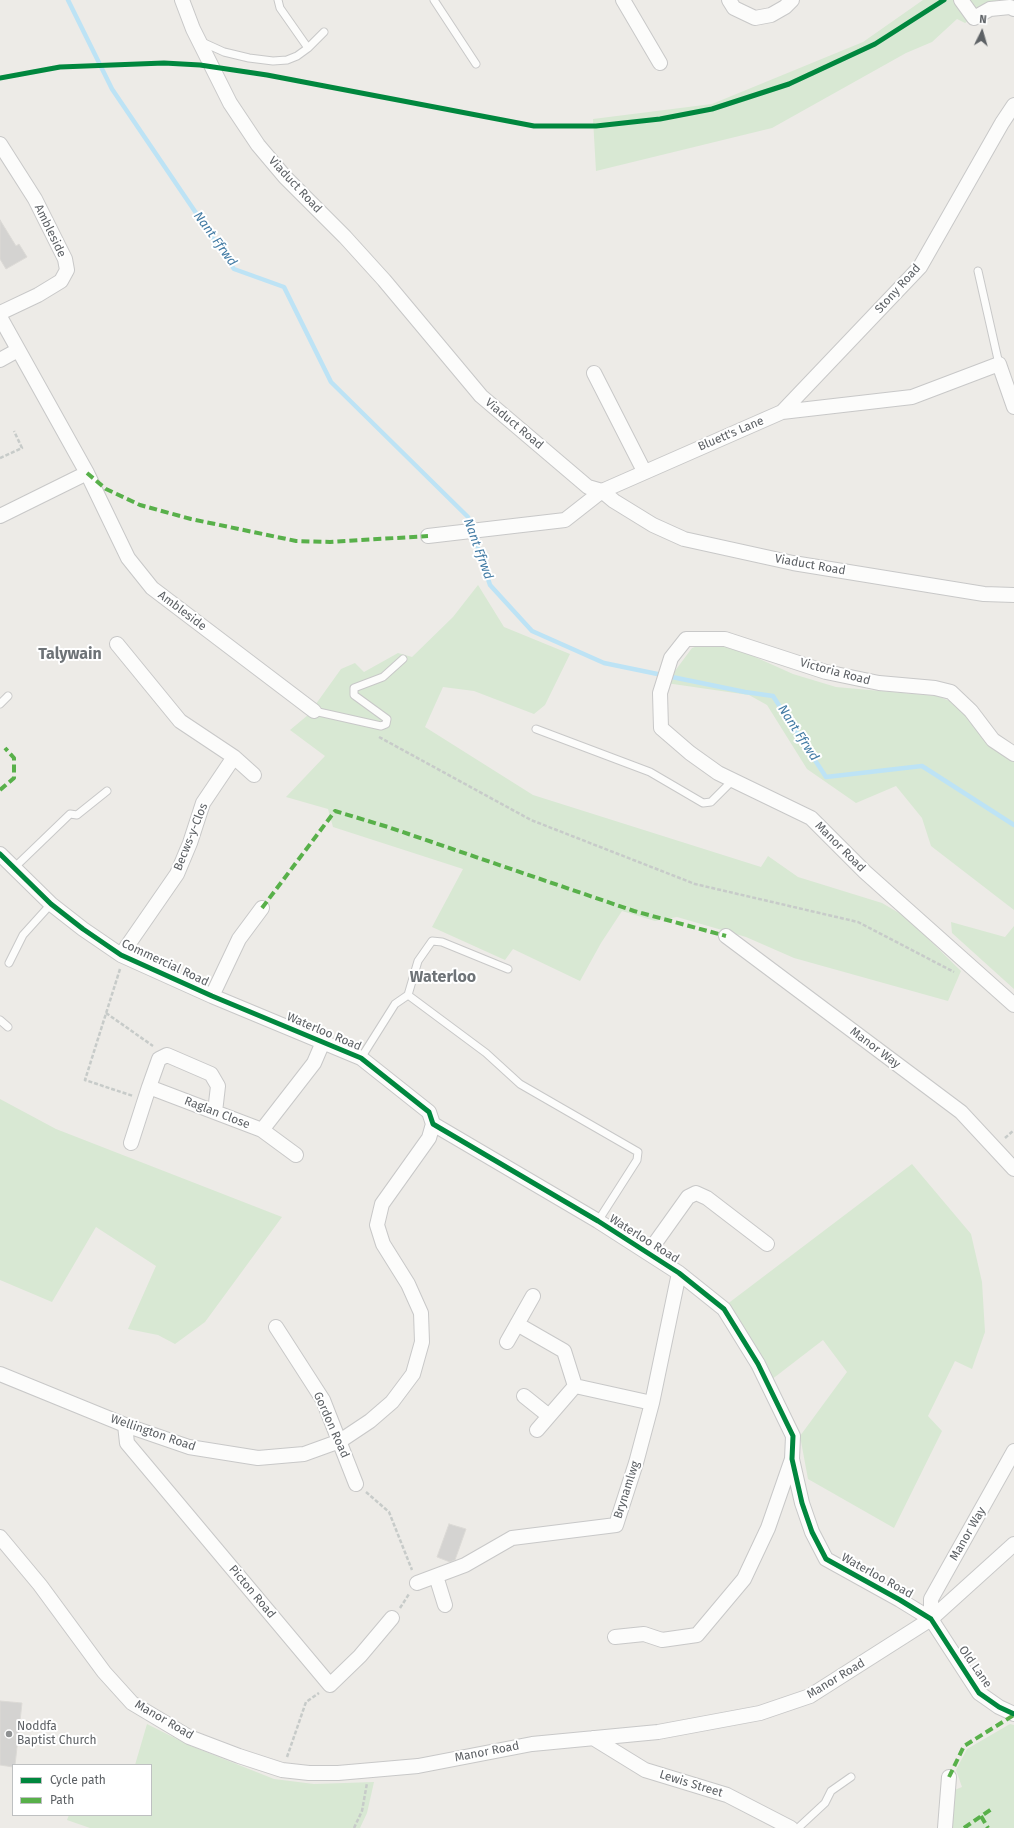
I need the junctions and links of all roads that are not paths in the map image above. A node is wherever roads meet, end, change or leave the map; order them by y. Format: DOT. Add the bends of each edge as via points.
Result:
graph roads {
  1 [pos="182,0"];
  2 [pos="278,0"];
  3 [pos="434,0"];
  4 [pos="623,0"];
  5 [pos="729,0"];
  6 [pos="792,0"];
  7 [pos="961,0"];
  8 [pos="1014,9"];
  9 [pos="324,32"];
  10 [pos="200,41"];
  11 [pos="308,48"];
  12 [pos="660,63"];
  13 [pos="476,64"];
  14 [pos="1014,105"];
  15 [pos="0,144"];
  16 [pos="978,271"];
  17 [pos="0,313"];
  18 [pos="0,317"];
  19 [pos="18,350"];
  20 [pos="0,360"];
  21 [pos="999,364"];
  22 [pos="594,373"];
  23 [pos="1014,407"];
  24 [pos="782,412"];
  25 [pos="644,471"];
  26 [pos="87,473"];
  27 [pos="602,490"];
  28 [pos="0,516"];
  29 [pos="428,536"];
  30 [pos="1014,595"];
  31 [pos="117,644"];
  32 [pos="403,659"];
  33 [pos="662,685"];
  34 [pos="8,696"];
  35 [pos="0,704"];
  36 [pos="314,711"];
  37 [pos="536,729"];
  38 [pos="1014,754"];
  39 [pos="234,757"];
  40 [pos="254,775"];
  41 [pos="732,781"];
  42 [pos="107,791"];
  43 [pos="0,854"];
  44 [pos="15,867"];
  45 [pos="51,904"];
  46 [pos="262,908"];
  47 [pos="726,936"];
  48 [pos="122,955"];
  49 [pos="9,964"];
  50 [pos="508,969"];
  51 [pos="408,995"];
  52 [pos="212,996"];
  53 [pos="1014,1005"];
  54 [pos="0,1020"];
  55 [pos="8,1027"];
  56 [pos="323,1042"];
  57 [pos="361,1058"];
  58 [pos="147,1093"];
  59 [pos="215,1112"];
  60 [pos="433,1124"];
  61 [pos="262,1130"];
  62 [pos="130,1143"];
  63 [pos="296,1155"];
  64 [pos="1014,1169"];
  65 [pos="598,1221"];
  66 [pos="767,1244"];
  67 [pos="648,1253"];
  68 [pos="679,1273"];
  69 [pos="533,1296"];
  70 [pos="516,1324"];
  71 [pos="276,1327"];
  72 [pos="507,1342"];
  73 [pos="0,1374"];
  74 [pos="575,1386"];
  75 [pos="524,1396"];
  76 [pos="652,1403"];
  77 [pos="548,1416"];
  78 [pos="125,1425"];
  79 [pos="536,1430"];
  80 [pos="340,1441"];
  81 [pos="1014,1451"];
  82 [pos="792,1459"];
  83 [pos="356,1484"];
  84 [pos="0,1537"];
  85 [pos="1014,1544"];
  86 [pos="436,1576"];
  87 [pos="417,1583"];
  88 [pos="445,1605"];
  89 [pos="392,1618"];
  90 [pos="931,1619"];
  91 [pos="615,1637"];
  92 [pos="1014,1714"];
  93 [pos="593,1738"];
  94 [pos="851,1777"];
  95 [pos="949,1777"];
  96 [pos="791,1828"];
  97 [pos="798,1828"];
  98 [pos="945,1828"];
  1 -- 10 [label="street, Viaduct Road"];
  2 -- 11 [label="lane" via="280,8"];
  3 -- 13 [label="lane"];
  4 -- 12 [label="street"];
  5 -- 6 [label="street" via="734,8 755,18 771,15 785,8"];
  7 -- 8 [label="street" via="974,18 990,9"];
  9 -- 11 [label="lane"];
  10 -- 11 [label="lane" via="224,52 273,62 287,60"];
  10 -- 27 [label="street, Viaduct Road" via="230,103 258,145 285,177 384,280 481,396 588,487"];
  14 -- 24 [label="street, Stony Road" via="920,267"];
  15 -- 17 [label="street, Ambleside" via="35,200 65,259 67,270 61,281"];
  16 -- 21 [label="lane"];
  18 -- 19 [label="street, Ambleside"];
  19 -- 20 [label="street"];
  19 -- 26 [label="street, Ambleside"];
  21 -- 23 [label="street"];
  21 -- 24 [label="street, Bluett's Lane" via="912,397"];
  22 -- 25 [label="street"];
  24 -- 25 [label="street, Bluett's Lane"];
  25 -- 27 [label="street, Bluett's Lane"];
  26 -- 28 [label="street"];
  26 -- 36 [label="street, Ambleside" via="128,558 152,588"];
  27 -- 29 [label="street, Bluett's Lane" via="565,520"];
  27 -- 30 [label="street, Viaduct Road" via="614,501 653,525 684,539 793,563 984,594"];
  31 -- 39 [label="street" via="180,721"];
  32 -- 36 [label="lane, Ambleside" via="383,677 354,688 354,695 387,719 386,724 381,726"];
  33 -- 38 [label="street, Victoria Road" via="671,658 686,639 725,639 826,672 878,683 951,692 971,711 993,740"];
  33 -- 41 [label="street, Manor Road" via="662,728 690,754"];
  34 -- 35 [label="lane"];
  37 -- 41 [label="lane" via="650,772 703,803 711,802"];
  39 -- 40 [label="street"];
  39 -- 48 [label="street, Becws-y-Clos" via="204,803 177,874"];
  41 -- 53 [label="street, Manor Road" via="811,818 865,872"];
  42 -- 44 [label="lane" via="78,815 70,814"];
  43 -- 44 [label="street, Commercial Road"];
  44 -- 45 [label="street, Commercial Road"];
  45 -- 48 [label="street, Commercial Road" via="83,930"];
  45 -- 49 [label="lane" via="23,935"];
  46 -- 52 [label="street" via="239,940"];
  47 -- 64 [label="street, Manor Way" via="961,1112"];
  48 -- 52 [label="street, Commercial Road"];
  50 -- 51 [label="lane" via="442,942 432,941 418,962"];
  51 -- 57 [label="lane" via="395,1004"];
  51 -- 65 [label="lane" via="486,1053 520,1084 638,1152 637,1160"];
  52 -- 56 [label="street, Waterloo Road"];
  54 -- 55 [label="lane"];
  56 -- 57 [label="street, Waterloo Road"];
  56 -- 61 [label="street, Raglan Close" via="314,1063"];
  57 -- 60 [label="street, Waterloo Road" via="429,1112"];
  58 -- 59 [label="street, Raglan Close"];
  58 -- 59 [label="street" via="159,1060 167,1056 211,1074 218,1086"];
  58 -- 62 [label="street"];
  59 -- 61 [label="street, Raglan Close"];
  60 -- 65 [label="street, Waterloo Road"];
  60 -- 80 [label="street, Wellington Road" via="429,1138 382,1204 377,1225 383,1244 408,1284 421,1313 422,1342 415,1368 392,1402"];
  61 -- 63 [label="street"];
  65 -- 67 [label="street, Waterloo Road"];
  66 -- 67 [label="street" via="707,1198 696,1193 688,1197"];
  67 -- 68 [label="street, Waterloo Road"];
  68 -- 76 [label="street, Brynamlwg"];
  68 -- 82 [label="street, Waterloo Road" via="724,1309 758,1364 793,1436"];
  69 -- 70 [label="street"];
  70 -- 72 [label="street"];
  70 -- 74 [label="street" via="564,1350"];
  71 -- 80 [label="street, Gordon Road" via="323,1400"];
  73 -- 78 [label="street, Wellington Road"];
  74 -- 76 [label="street"];
  74 -- 77 [label="street"];
  75 -- 77 [label="street"];
  76 -- 86 [label="street, Brynamlwg" via="616,1525 512,1538 465,1565"];
  77 -- 79 [label="street"];
  78 -- 80 [label="street, Wellington Road" via="189,1447 258,1458 304,1454"];
  78 -- 89 [label="street, Picton Road" via="127,1444 330,1685 360,1656"];
  80 -- 83 [label="street, Gordon Road"];
  81 -- 90 [label="street, Manor Way" via="932,1599"];
  82 -- 90 [label="street, Waterloo Road" via="802,1503 812,1532 826,1559"];
  82 -- 91 [label="street" via="768,1528 744,1579 697,1635 662,1640 644,1634"];
  84 -- 93 [label="street, Manor Road" via="40,1585 104,1672 132,1703 189,1737 239,1756 282,1770 309,1773 368,1770 418,1766 532,1744"];
  85 -- 90 [label="street, Manor Road"];
  86 -- 87 [label="street, Brynamlwg"];
  86 -- 88 [label="street"];
  90 -- 92 [label="street, Old Lane" via="979,1693"];
  90 -- 93 [label="street, Manor Road" via="810,1696 760,1713 658,1732"];
  93 -- 96 [label="street, Lewis Street" via="645,1770 727,1795"];
  94 -- 97 [label="lane" via="831,1791 825,1803"];
  95 -- 98 [label="street"];
}
